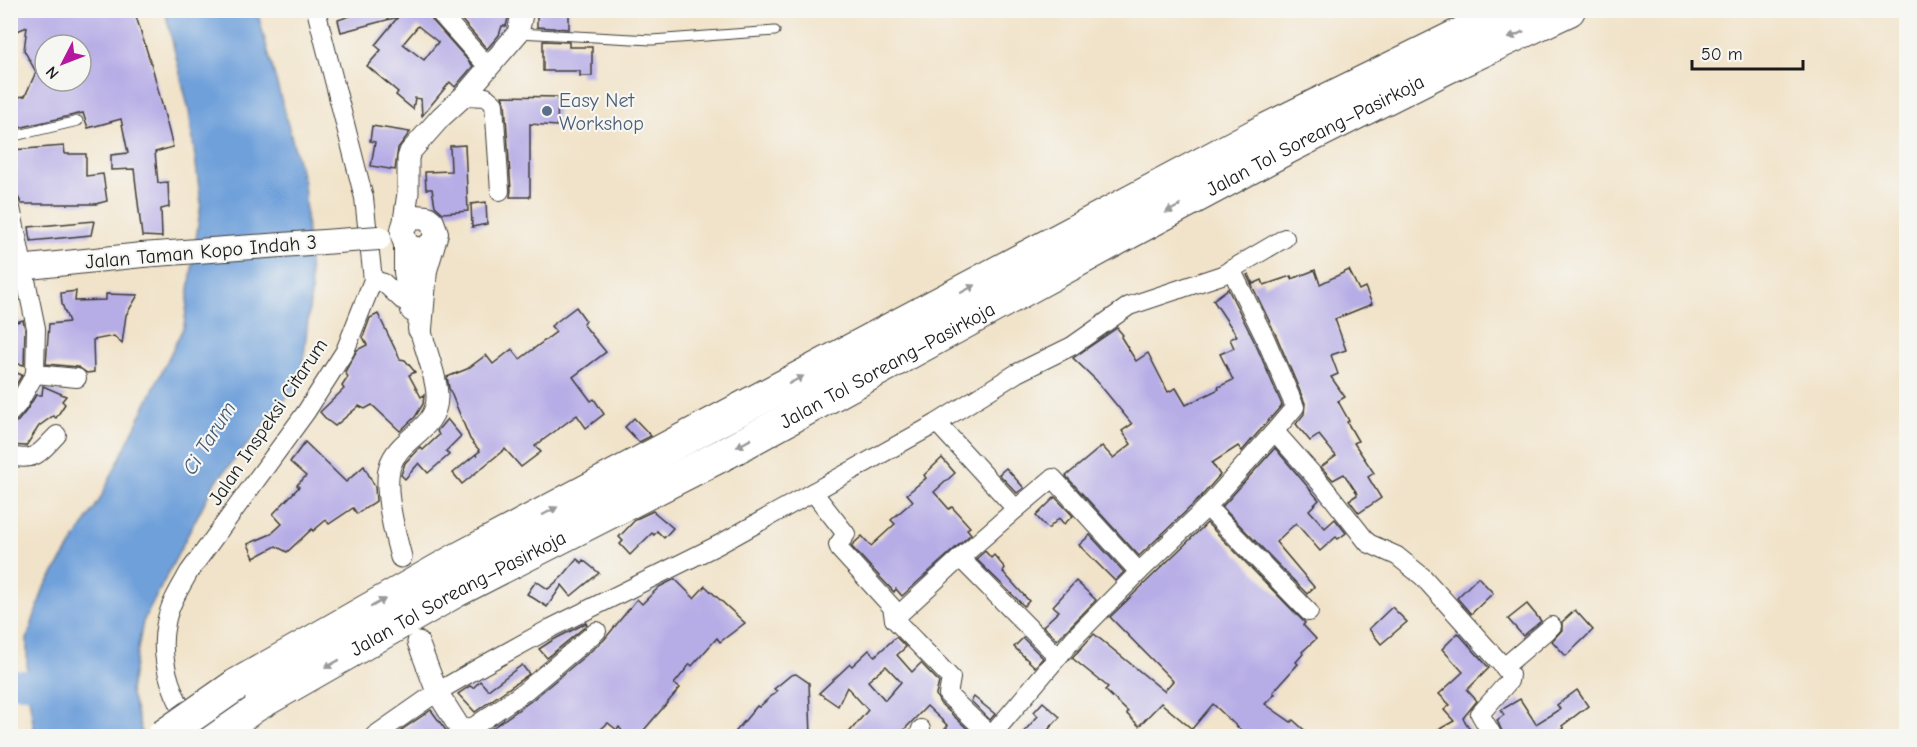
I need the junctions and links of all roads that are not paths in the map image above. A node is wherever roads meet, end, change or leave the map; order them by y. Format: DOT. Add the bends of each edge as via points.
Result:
graph roads {
  1 [pos="316,10"];
  2 [pos="523,10"];
  3 [pos="1509,10"];
  4 [pos="1569,10"];
  5 [pos="440,13"];
  6 [pos="775,31"];
  7 [pos="518,33"];
  8 [pos="489,68"];
  9 [pos="465,96"];
  10 [pos="78,121"];
  11 [pos="10,137"];
  12 [pos="500,191"];
  13 [pos="408,194"];
  14 [pos="10,203"];
  15 [pos="427,218"];
  16 [pos="398,237"];
  17 [pos="1285,238"];
  18 [pos="432,244"];
  19 [pos="17,268"];
  20 [pos="1232,269"];
  21 [pos="373,280"];
  22 [pos="416,302"];
  23 [pos="420,329"];
  24 [pos="34,374"];
  25 [pos="76,378"];
  26 [pos="10,413"];
  27 [pos="937,423"];
  28 [pos="1273,433"];
  29 [pos="57,435"];
  30 [pos="10,456"];
  31 [pos="813,492"];
  32 [pos="1207,507"];
  33 [pos="1016,509"];
  34 [pos="401,557"];
  35 [pos="960,558"];
  36 [pos="1139,572"];
  37 [pos="1309,612"];
  38 [pos="894,619"];
  39 [pos="1552,626"];
  40 [pos="597,631"];
  41 [pos="418,642"];
  42 [pos="1058,657"];
  43 [pos="1504,667"];
  44 [pos="437,692"];
  45 [pos="246,695"];
  46 [pos="464,735"];
  47 [pos="163,736"];
  48 [pos="197,736"];
  49 [pos="213,736"];
  50 [pos="374,736"];
  51 [pos="991,736"];
  52 [pos="1493,736"];
  1 -- 21 [label="street, Jalan Inspeksi Citarum" via="364,198"];
  2 -- 7 [label="street"];
  45 -- 3 [label="highway, Jalan Tol Soreang–Pasirkoja, one-way" via="453,561 1267,129"];
  4 -- 45 [label="highway, Jalan Tol Soreang–Pasirkoja, one-way" via="1291,146 730,451"];
  5 -- 8 [label="street"];
  6 -- 7 [label="lane" via="652,40"];
  7 -- 8 [label="street"];
  8 -- 9 [label="street"];
  9 -- 12 [label="street" via="486,97 494,104"];
  9 -- 13 [label="street" via="411,152"];
  10 -- 11 [label="lane"];
  13 -- 15 [label="street"];
  13 -- 16 [label="street"];
  14 -- 19 [label="street"];
  15 -- 16 [label="main road" via="415,217"];
  15 -- 18 [label="main road" via="434,227"];
  16 -- 18 [label="main road" via="416,250"];
  16 -- 19 [label="main road, Jalan Taman Kopo Indah 3, bridge"];
  16 -- 22 [label="main road"];
  17 -- 20 [label="street"];
  18 -- 22 [label="main road"];
  19 -- 24 [label="street" via="36,328"];
  20 -- 27 [label="street" via="1130,306 1072,346 1017,373"];
  20 -- 28 [label="street" via="1295,407"];
  21 -- 22 [label="street" via="384,283 397,296"];
  21 -- 48 [label="street, Jalan Inspeksi Citarum" via="345,351 306,412 189,572 166,622 165,668 178,706"];
  22 -- 23 [label="main road"];
  23 -- 34 [label="street" via="438,396 430,421 389,467 390,507"];
  24 -- 25 [label="street"];
  24 -- 26 [label="street"];
  27 -- 31 [label="street"];
  27 -- 33 [label="street"];
  28 -- 32 [label="street"];
  28 -- 43 [label="street" via="1323,486 1368,543 1397,556 1423,578"];
  29 -- 30 [label="street" via="36,456 25,460"];
  31 -- 38 [label="street" via="846,534 838,545 840,550 892,607"];
  31 -- 44 [label="street"];
  32 -- 36 [label="street"];
  32 -- 37 [label="street"];
  33 -- 35 [label="street"];
  33 -- 36 [label="street" via="1053,477"];
  35 -- 38 [label="street"];
  35 -- 42 [label="street"];
  36 -- 42 [label="street"];
  38 -- 51 [label="street" via="951,678 948,695"];
  39 -- 43 [label="street"];
  40 -- 46 [label="street" via="524,692"];
  41 -- 44 [label="street"];
  42 -- 51 [label="street"];
  43 -- 52 [label="street" via="1509,681 1480,714"];
  44 -- 46 [label="street"];
  44 -- 50 [label="street"];
  45 -- 47 [label="highway, Jalan Tol Soreang–Pasirkoja, bridge"];
  45 -- 49 [label="highway, Jalan Tol Soreang–Pasirkoja"];
}
